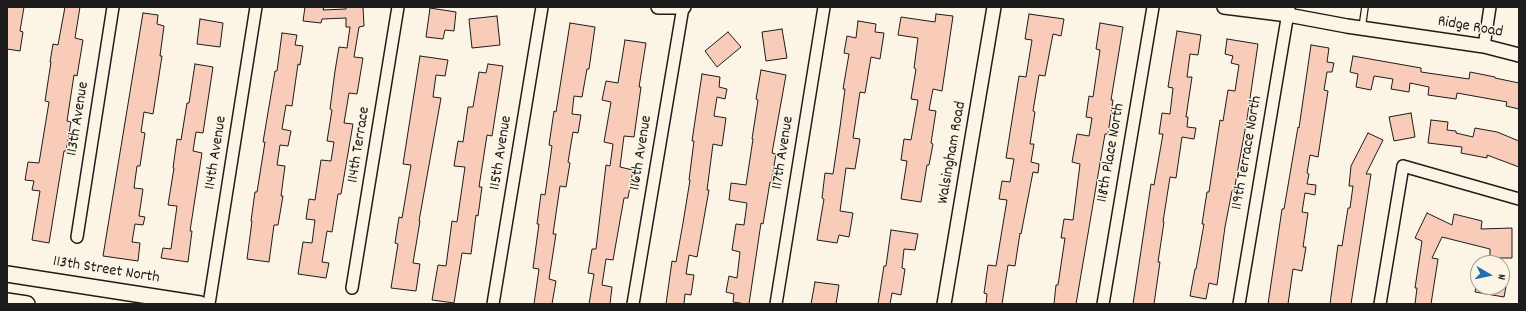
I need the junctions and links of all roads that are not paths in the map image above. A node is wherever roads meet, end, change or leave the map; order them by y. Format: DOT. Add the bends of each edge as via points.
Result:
graph roads {
  1 [pos="113,7"];
  2 [pos="256,7"];
  3 [pos="398,7"];
  4 [pos="542,7"];
  5 [pos="658,7"];
  6 [pos="683,7"];
  7 [pos="824,7"];
  8 [pos="994,7"];
  9 [pos="1153,7"];
  10 [pos="1224,7"];
  11 [pos="1365,7"];
  12 [pos="1490,7"];
  13 [pos="1288,11"];
  14 [pos="1362,28"];
  15 [pos="1484,46"];
  16 [pos="1519,55"];
  17 [pos="1519,199"];
  18 [pos="77,237"];
  19 [pos="7,274"];
  20 [pos="352,288"];
  21 [pos="7,301"];
  22 [pos="27,304"];
  23 [pos="200,304"];
  24 [pos="209,304"];
  25 [pos="493,304"];
  26 [pos="633,304"];
  27 [pos="776,304"];
  28 [pos="944,304"];
  29 [pos="1103,304"];
  30 [pos="1239,304"];
  31 [pos="1380,304"];
  1 -- 18 [label="street, 113th Avenue"];
  2 -- 24 [label="street, 114th Avenue"];
  3 -- 20 [label="street, 114th Terrace"];
  4 -- 25 [label="street, 115th Avenue"];
  5 -- 6 [label="street"];
  6 -- 26 [label="street, 116th Avenue"];
  7 -- 27 [label="street, 117th Avenue"];
  8 -- 28 [label="street, Walsingham Road"];
  9 -- 29 [label="street, 118th Place North"];
  10 -- 13 [label="street, Ridge Road"];
  11 -- 14 [label="lane"];
  12 -- 15 [label="street"];
  13 -- 14 [label="street, Ridge Road"];
  13 -- 30 [label="street, 119th Terrace North"];
  14 -- 15 [label="street, Ridge Road"];
  15 -- 16 [label="street, Ridge Road"];
  17 -- 31 [label="street" via="1403,166"];
  19 -- 23 [label="main road, 113th Street North"];
  21 -- 22 [label="main road"];
}
